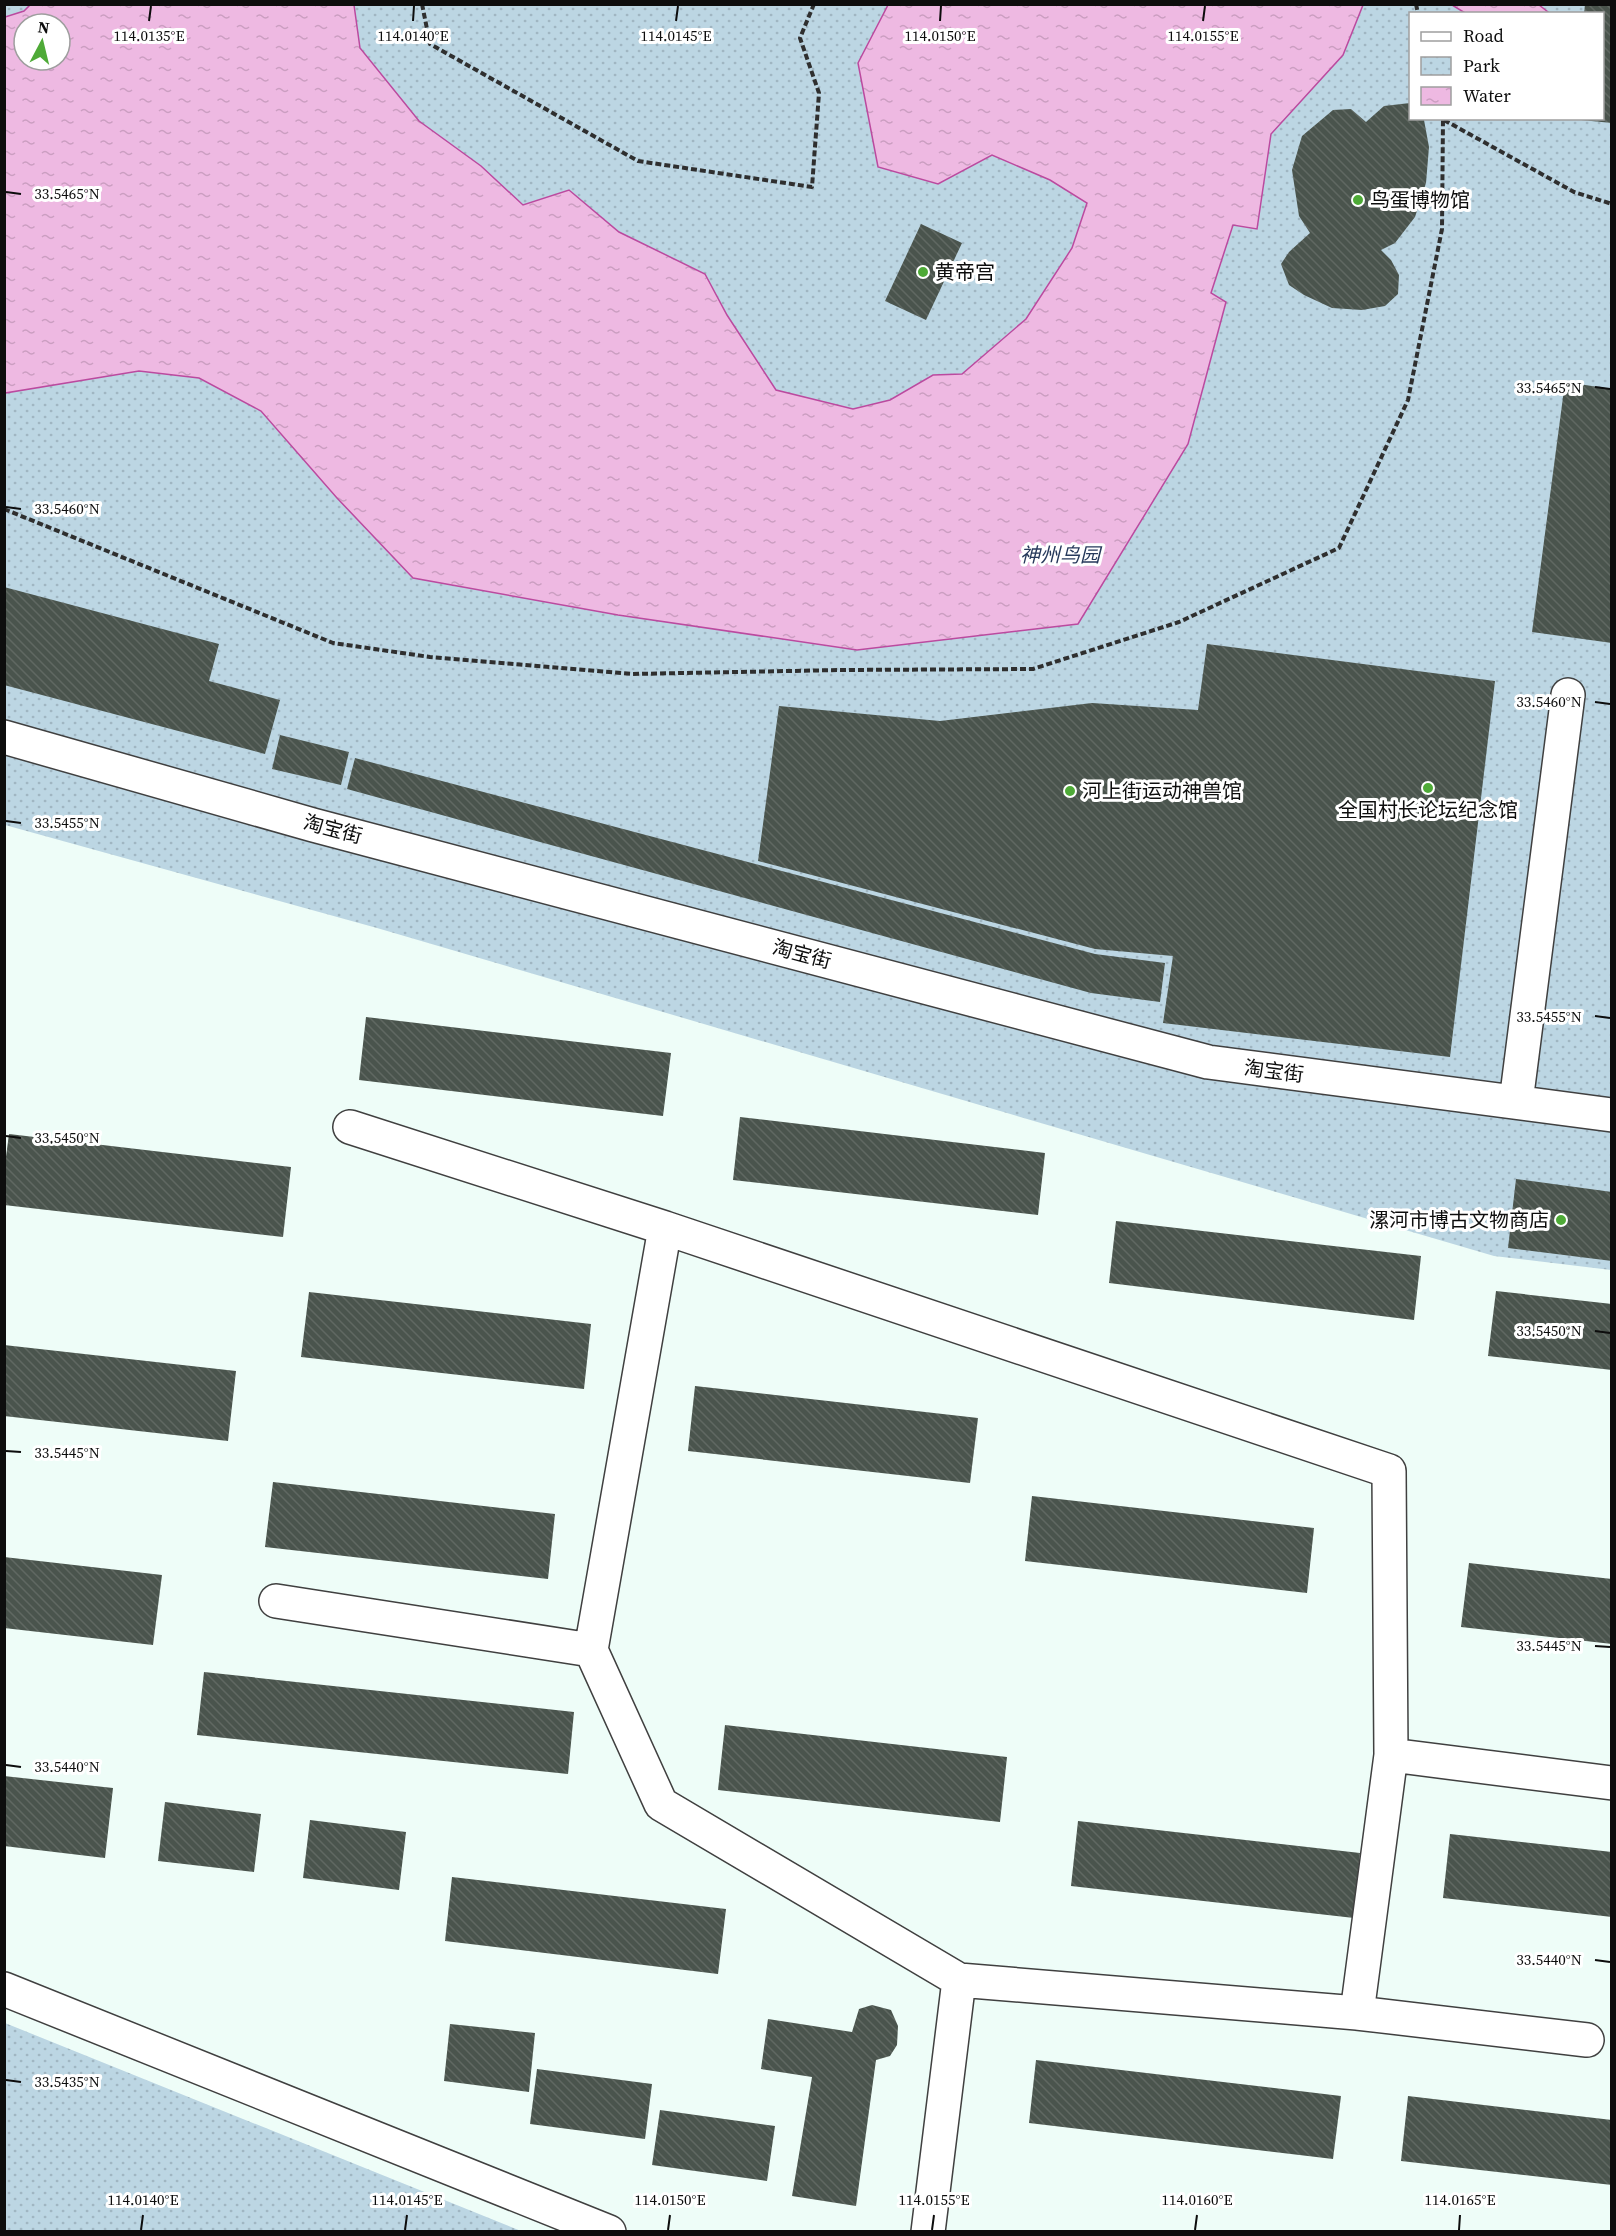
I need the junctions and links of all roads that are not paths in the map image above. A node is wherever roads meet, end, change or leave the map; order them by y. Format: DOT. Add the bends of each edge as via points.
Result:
graph roads {
  1 [pos="1568,695"];
  2 [pos="4,737"];
  3 [pos="1516,1102"];
  4 [pos="1611,1115"];
  5 [pos="350,1127"];
  6 [pos="665,1228"];
  7 [pos="276,1601"];
  8 [pos="591,1650"];
  9 [pos="1391,1755"];
  10 [pos="1611,1783"];
  11 [pos="959,1980"];
  12 [pos="4,1989"];
  13 [pos="1357,2013"];
  14 [pos="1587,2040"];
  15 [pos="609,2232"];
  16 [pos="928,2232"];
  1 -- 3 [label="street"];
  2 -- 3 [label="street, 淘宝街" via="314,825 1208,1062"];
  3 -- 4 [label="street, 淘宝街"];
  5 -- 6 [label="street"];
  6 -- 8 [label="street"];
  6 -- 9 [label="street" via="1389,1471"];
  7 -- 8 [label="street"];
  8 -- 11 [label="street" via="661,1804"];
  9 -- 10 [label="street"];
  9 -- 13 [label="street"];
  11 -- 13 [label="street"];
  11 -- 16 [label="street"];
  12 -- 15 [label="street"];
  13 -- 14 [label="street"];
}
